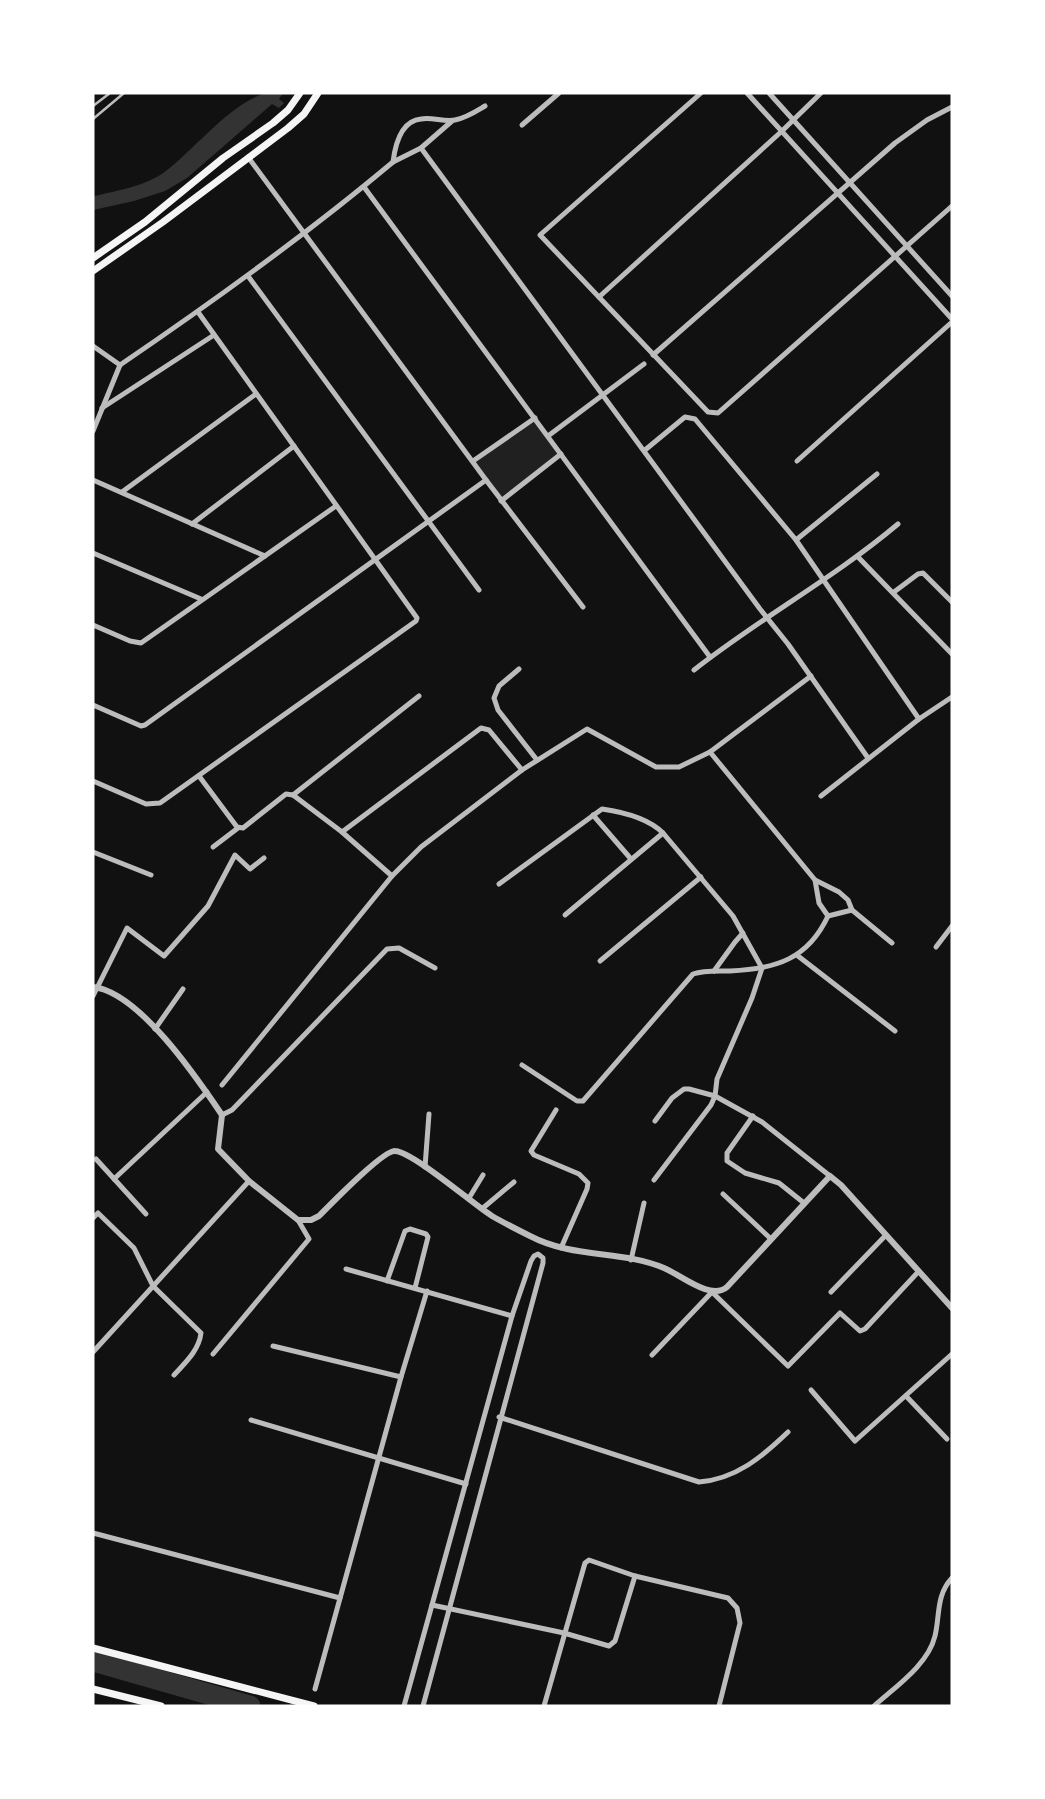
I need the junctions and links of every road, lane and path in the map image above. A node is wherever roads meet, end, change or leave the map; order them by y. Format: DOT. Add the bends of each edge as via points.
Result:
graph roads {
  1 [pos="110,93"];
  2 [pos="124,93"];
  3 [pos="300,93"];
  4 [pos="318,93"];
  5 [pos="559,93"];
  6 [pos="701,93"];
  7 [pos="747,93"];
  8 [pos="769,93"];
  9 [pos="821,93"];
  10 [pos="485,106"];
  11 [pos="93,107"];
  12 [pos="952,107"];
  13 [pos="93,118"];
  14 [pos="793,120"];
  15 [pos="452,121"];
  16 [pos="522,125"];
  17 [pos="782,131"];
  18 [pos="240,146"];
  19 [pos="421,148"];
  20 [pos="248,157"];
  21 [pos="393,162"];
  22 [pos="850,183"];
  23 [pos="364,187"];
  24 [pos="839,194"];
  25 [pos="952,206"];
  26 [pos="305,233"];
  27 [pos="908,247"];
  28 [pos="895,257"];
  29 [pos="93,258"];
  30 [pos="93,271"];
  31 [pos="248,276"];
  32 [pos="952,296"];
  33 [pos="599,297"];
  34 [pos="198,312"];
  35 [pos="952,321"];
  36 [pos="214,335"];
  37 [pos="93,346"];
  38 [pos="653,355"];
  39 [pos="644,364"];
  40 [pos="120,365"];
  41 [pos="256,394"];
  42 [pos="604,395"];
  43 [pos="102,408"];
  44 [pos="535,418"];
  45 [pos="93,431"];
  46 [pos="548,436"];
  47 [pos="294,446"];
  48 [pos="645,450"];
  49 [pos="561,454"];
  50 [pos="472,461"];
  51 [pos="797,461"];
  52 [pos="877,474"];
  53 [pos="93,480"];
  54 [pos="486,480"];
  55 [pos="122,492"];
  56 [pos="501,500"];
  57 [pos="336,506"];
  58 [pos="429,522"];
  59 [pos="192,524"];
  60 [pos="898,524"];
  61 [pos="796,540"];
  62 [pos="93,553"];
  63 [pos="265,556"];
  64 [pos="858,557"];
  65 [pos="375,560"];
  66 [pos="824,580"];
  67 [pos="479,590"];
  68 [pos="894,592"];
  69 [pos="201,599"];
  70 [pos="952,601"];
  71 [pos="583,607"];
  72 [pos="766,617"];
  73 [pos="93,625"];
  74 [pos="952,654"];
  75 [pos="710,657"];
  76 [pos="519,669"];
  77 [pos="694,670"];
  78 [pos="811,676"];
  79 [pos="419,696"];
  80 [pos="952,697"];
  81 [pos="93,705"];
  82 [pos="919,719"];
  83 [pos="710,752"];
  84 [pos="868,758"];
  85 [pos="537,760"];
  86 [pos="522,770"];
  87 [pos="200,776"];
  88 [pos="93,781"];
  89 [pos="293,795"];
  90 [pos="821,796"];
  91 [pos="593,815"];
  92 [pos="240,828"];
  93 [pos="342,832"];
  94 [pos="663,833"];
  95 [pos="213,847"];
  96 [pos="93,852"];
  97 [pos="264,858"];
  98 [pos="631,859"];
  99 [pos="151,875"];
  100 [pos="392,876"];
  101 [pos="701,877"];
  102 [pos="815,880"];
  103 [pos="499,884"];
  104 [pos="852,910"];
  105 [pos="565,915"];
  106 [pos="828,916"];
  107 [pos="952,926"];
  108 [pos="743,933"];
  109 [pos="891,943"];
  110 [pos="936,947"];
  111 [pos="798,956"];
  112 [pos="600,961"];
  113 [pos="435,968"];
  114 [pos="762,968"];
  115 [pos="714,971"];
  116 [pos="95,987"];
  117 [pos="183,989"];
  118 [pos="93,996"];
  119 [pos="155,1029"];
  120 [pos="895,1031"];
  121 [pos="522,1065"];
  122 [pos="222,1085"];
  123 [pos="207,1092"];
  124 [pos="715,1096"];
  125 [pos="556,1110"];
  126 [pos="429,1114"];
  127 [pos="222,1115"];
  128 [pos="753,1116"];
  129 [pos="655,1121"];
  130 [pos="96,1159"];
  131 [pos="425,1167"];
  132 [pos="483,1175"];
  133 [pos="830,1176"];
  134 [pos="114,1179"];
  135 [pos="654,1180"];
  136 [pos="249,1181"];
  137 [pos="514,1182"];
  138 [pos="723,1194"];
  139 [pos="469,1198"];
  140 [pos="644,1203"];
  141 [pos="804,1203"];
  142 [pos="93,1208"];
  143 [pos="483,1208"];
  144 [pos="146,1214"];
  145 [pos="95,1216"];
  146 [pos="298,1220"];
  147 [pos="886,1236"];
  148 [pos="771,1239"];
  149 [pos="560,1249"];
  150 [pos="631,1260"];
  151 [pos="346,1269"];
  152 [pos="919,1271"];
  153 [pos="387,1281"];
  154 [pos="153,1286"];
  155 [pos="415,1288"];
  156 [pos="428,1291"];
  157 [pos="831,1292"];
  158 [pos="712,1293"];
  159 [pos="952,1308"];
  160 [pos="512,1316"];
  161 [pos="273,1346"];
  162 [pos="93,1352"];
  163 [pos="213,1354"];
  164 [pos="952,1354"];
  165 [pos="652,1355"];
  166 [pos="174,1375"];
  167 [pos="401,1377"];
  168 [pos="811,1390"];
  169 [pos="906,1396"];
  170 [pos="499,1417"];
  171 [pos="251,1420"];
  172 [pos="788,1432"];
  173 [pos="947,1439"];
  174 [pos="379,1459"];
  175 [pos="466,1484"];
  176 [pos="93,1533"];
  177 [pos="635,1576"];
  178 [pos="952,1578"];
  179 [pos="340,1598"];
  180 [pos="432,1605"];
  181 [pos="449,1609"];
  182 [pos="565,1633"];
  183 [pos="93,1648"];
  184 [pos="93,1689"];
  185 [pos="315,1689"];
  186 [pos="161,1706"];
  187 [pos="314,1706"];
  188 [pos="404,1706"];
  189 [pos="423,1706"];
  190 [pos="544,1706"];
  191 [pos="719,1706"];
  192 [pos="874,1706"];
  1 -- 11 [label="lane"];
  2 -- 13 [label="lane"];
  3 -- 18 [label="main road" via="288,110"];
  4 -- 20 [label="main road" via="304,114"];
  5 -- 16 [label="street"];
  6 -- 33 [label="street" via="540,235"];
  7 -- 17 [label="street"];
  8 -- 14 [label="street"];
  9 -- 14 [label="street"];
  10 -- 15 [label="street"];
  12 -- 22 [label="street" via="909,132"];
  14 -- 17 [label="street"];
  14 -- 22 [label="street"];
  15 -- 19 [label="street"];
  15 -- 21 [label="street" via="422,118 408,125 395,143"];
  17 -- 24 [label="street"];
  17 -- 33 [label="street"];
  18 -- 20 [label="main road"];
  18 -- 29 [label="main road"];
  19 -- 21 [label="street"];
  19 -- 42 [label="street"];
  20 -- 26 [label="street"];
  20 -- 30 [label="main road"];
  21 -- 23 [label="street"];
  22 -- 24 [label="street"];
  22 -- 27 [label="street"];
  23 -- 26 [label="street"];
  23 -- 44 [label="street"];
  24 -- 28 [label="street"];
  24 -- 38 [label="street"];
  25 -- 27 [label="street"];
  26 -- 31 [label="street"];
  26 -- 50 [label="street"];
  27 -- 28 [label="street"];
  27 -- 32 [label="street"];
  28 -- 35 [label="street"];
  28 -- 38 [label="street" via="718,413 703,409"];
  31 -- 34 [label="street"];
  31 -- 58 [label="street"];
  33 -- 38 [label="street"];
  34 -- 36 [label="street"];
  34 -- 40 [label="street"];
  35 -- 51 [label="street"];
  36 -- 41 [label="street"];
  36 -- 43 [label="street"];
  37 -- 40 [label="street"];
  39 -- 42 [label="street"];
  40 -- 43 [label="street"];
  41 -- 47 [label="street"];
  41 -- 55 [label="street"];
  42 -- 46 [label="street"];
  42 -- 48 [label="street"];
  43 -- 45 [label="street"];
  44 -- 46 [label="street"];
  44 -- 50 [label="street"];
  46 -- 49 [label="street"];
  47 -- 57 [label="street"];
  47 -- 59 [label="street"];
  48 -- 61 [label="street" via="685,417 695,419"];
  48 -- 72 [label="street"];
  49 -- 56 [label="street"];
  49 -- 75 [label="street"];
  50 -- 54 [label="street"];
  52 -- 61 [label="street"];
  53 -- 55 [label="street"];
  54 -- 56 [label="street"];
  54 -- 58 [label="street"];
  55 -- 59 [label="street"];
  56 -- 71 [label="street"];
  57 -- 63 [label="street"];
  57 -- 65 [label="street"];
  58 -- 65 [label="street"];
  58 -- 67 [label="street"];
  59 -- 63 [label="street"];
  60 -- 64 [label="street"];
  61 -- 66 [label="street"];
  62 -- 69 [label="street"];
  63 -- 69 [label="street"];
  64 -- 66 [label="street"];
  64 -- 68 [label="street"];
  65 -- 81 [label="street" via="145,725"];
  65 -- 87 [label="street" via="416,621"];
  66 -- 72 [label="street"];
  66 -- 82 [label="street"];
  68 -- 70 [label="street" via="923,573"];
  68 -- 74 [label="street"];
  69 -- 73 [label="street" via="141,643"];
  72 -- 75 [label="street"];
  72 -- 78 [label="street"];
  75 -- 77 [label="street"];
  76 -- 85 [label="street" via="499,686 494,698 498,710"];
  78 -- 83 [label="street"];
  78 -- 84 [label="street"];
  79 -- 89 [label="street"];
  80 -- 82 [label="street"];
  82 -- 84 [label="street"];
  83 -- 85 [label="street" via="687,764 656,767 587,729"];
  83 -- 102 [label="street"];
  84 -- 90 [label="street"];
  85 -- 86 [label="street"];
  86 -- 93 [label="street" via="489,730 481,728"];
  86 -- 100 [label="street" via="421,847"];
  87 -- 88 [label="street" via="153,805"];
  87 -- 92 [label="street"];
  89 -- 92 [label="street" via="286,794"];
  89 -- 93 [label="street"];
  91 -- 94 [label="street" via="606,810 652,823"];
  91 -- 98 [label="street"];
  91 -- 103 [label="street"];
  92 -- 95 [label="street"];
  93 -- 100 [label="street"];
  94 -- 98 [label="street"];
  94 -- 101 [label="street"];
  96 -- 99 [label="street"];
  97 -- 116 [label="street" via="250,869 235,855 208,906 164,956 127,928"];
  98 -- 105 [label="street"];
  100 -- 122 [label="street"];
  101 -- 108 [label="street"];
  101 -- 112 [label="street"];
  102 -- 104 [label="street" via="839,892"];
  102 -- 106 [label="street" via="819,903"];
  104 -- 106 [label="street"];
  104 -- 109 [label="street"];
  106 -- 111 [label="street"];
  107 -- 110 [label="street"];
  108 -- 114 [label="street"];
  108 -- 115 [label="street"];
  111 -- 114 [label="street"];
  111 -- 120 [label="street"];
  113 -- 127 [label="street" via="399,948 387,949 232,1110"];
  114 -- 115 [label="street"];
  114 -- 124 [label="street" via="717,1079"];
  115 -- 121 [label="street" via="693,974 583,1101"];
  116 -- 118 [label="street"];
  116 -- 119 [label="street" via="115,994"];
  117 -- 119 [label="street"];
  119 -- 123 [label="street" via="170,1041"];
  123 -- 127 [label="street"];
  123 -- 134 [label="street"];
  124 -- 128 [label="street"];
  124 -- 129 [label="street" via="684,1089"];
  124 -- 135 [label="street"];
  125 -- 149 [label="street" via="531,1151 588,1183"];
  126 -- 131 [label="street"];
  127 -- 136 [label="street" via="218,1149"];
  128 -- 133 [label="street"];
  128 -- 141 [label="street" via="727,1153 727,1161 746,1173 779,1183"];
  130 -- 134 [label="street"];
  131 -- 139 [label="street"];
  131 -- 146 [label="street" via="392,1150 319,1216"];
  132 -- 139 [label="street"];
  133 -- 141 [label="street"];
  133 -- 147 [label="street"];
  134 -- 144 [label="street"];
  136 -- 146 [label="street"];
  136 -- 154 [label="street"];
  137 -- 143 [label="street"];
  138 -- 148 [label="street"];
  139 -- 143 [label="street"];
  140 -- 150 [label="street"];
  141 -- 148 [label="street"];
  142 -- 145 [label="street"];
  143 -- 149 [label="street"];
  145 -- 154 [label="street" via="134,1248"];
  146 -- 163 [label="street" via="309,1239"];
  147 -- 152 [label="street"];
  147 -- 157 [label="street"];
  148 -- 158 [label="street" via="727,1287"];
  149 -- 150 [label="street"];
  150 -- 158 [label="street" via="663,1267"];
  151 -- 153 [label="street"];
  152 -- 158 [label="street" via="860,1331 840,1313 788,1366"];
  152 -- 159 [label="street"];
  153 -- 155 [label="street"];
  153 -- 155 [label="street" via="404,1232 418,1231 429,1236"];
  154 -- 162 [label="street"];
  154 -- 166 [label="street" via="201,1333 194,1353"];
  155 -- 156 [label="street"];
  156 -- 160 [label="street"];
  156 -- 167 [label="street"];
  158 -- 165 [label="street"];
  160 -- 170 [label="street" via="531,1261 538,1254 543,1263"];
  160 -- 175 [label="street"];
  161 -- 167 [label="street"];
  164 -- 169 [label="street"];
  167 -- 174 [label="street"];
  168 -- 169 [label="street" via="855,1441"];
  169 -- 173 [label="street"];
  170 -- 172 [label="street" via="699,1482 737,1473"];
  170 -- 181 [label="street"];
  171 -- 174 [label="street"];
  174 -- 175 [label="street"];
  174 -- 179 [label="street"];
  175 -- 180 [label="street"];
  176 -- 179 [label="street"];
  177 -- 182 [label="street" via="613,1645"];
  177 -- 182 [label="street" via="586,1562"];
  177 -- 191 [label="street" via="728,1598 737,1608 740,1623"];
  178 -- 192 [label="street" via="940,1598 935,1637 922,1660"];
  179 -- 185 [label="street"];
  180 -- 181 [label="street"];
  180 -- 188 [label="street"];
  181 -- 182 [label="street"];
  181 -- 189 [label="street"];
  182 -- 190 [label="street"];
  183 -- 187 [label="main road"];
  184 -- 186 [label="main road"];
}
